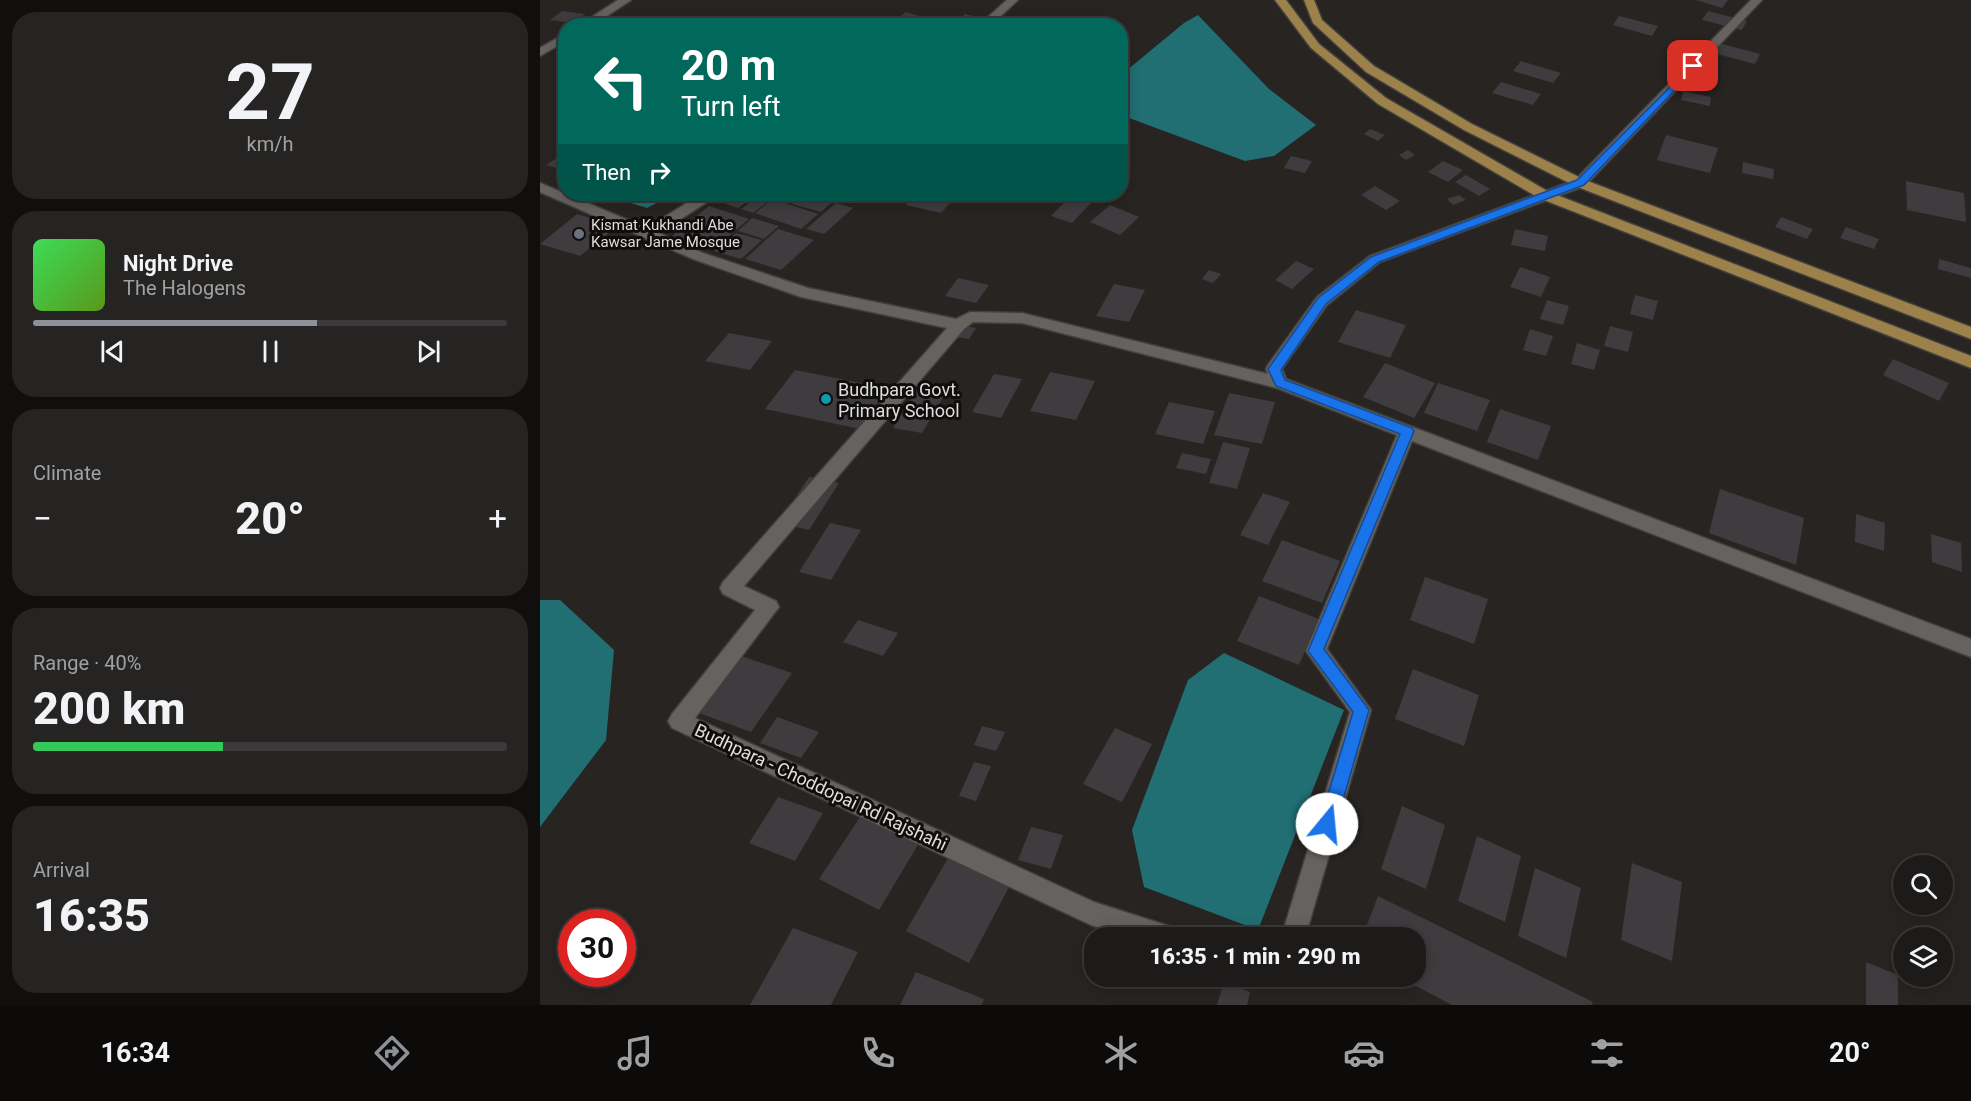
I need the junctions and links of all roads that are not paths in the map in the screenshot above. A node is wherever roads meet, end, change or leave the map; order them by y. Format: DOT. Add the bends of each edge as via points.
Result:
graph roads {
  1 [pos="626,0"];
  2 [pos="1013,0"];
  3 [pos="1280,0"];
  4 [pos="1308,0"];
  5 [pos="1757,0"];
  6 [pos="596,18"];
  7 [pos="992,18"];
  8 [pos="558,41"];
  9 [pos="540,53"];
  10 [pos="1580,183"];
  11 [pos="540,187"];
  12 [pos="558,195"];
  13 [pos="1544,195"];
  14 [pos="572,201"];
  15 [pos="699,201"];
  16 [pos="648,234"];
  17 [pos="959,325"];
  18 [pos="1971,333"];
  19 [pos="1971,362"];
  20 [pos="1280,383"];
  21 [pos="1407,431"];
  22 [pos="1971,648"];
  23 [pos="1134,927"];
  24 [pos="1296,927"];
  1 -- 6 [label="street"];
  2 -- 7 [label="street"];
  3 -- 13 [label="main road" via="1315,46 1382,101"];
  4 -- 10 [label="main road" via="1317,21 1370,69 1468,127"];
  5 -- 10 [label="street"];
  8 -- 9 [label="street"];
  10 -- 13 [label="street"];
  10 -- 18 [label="main road"];
  11 -- 12 [label="street"];
  13 -- 19 [label="main road"];
  13 -- 20 [label="street" via="1375,259 1322,301 1274,369"];
  14 -- 16 [label="street"];
  15 -- 16 [label="street"];
  16 -- 17 [label="street" via="698,256 806,293"];
  17 -- 20 [label="street" via="970,317 1022,318"];
  17 -- 23 [label="street, Budhpara - Choddopai Rd Rajshahi" via="730,588 769,607 680,721 1090,913"];
  20 -- 21 [label="street"];
  21 -- 22 [label="street"];
  21 -- 24 [label="street" via="1316,651 1361,710"];
}
